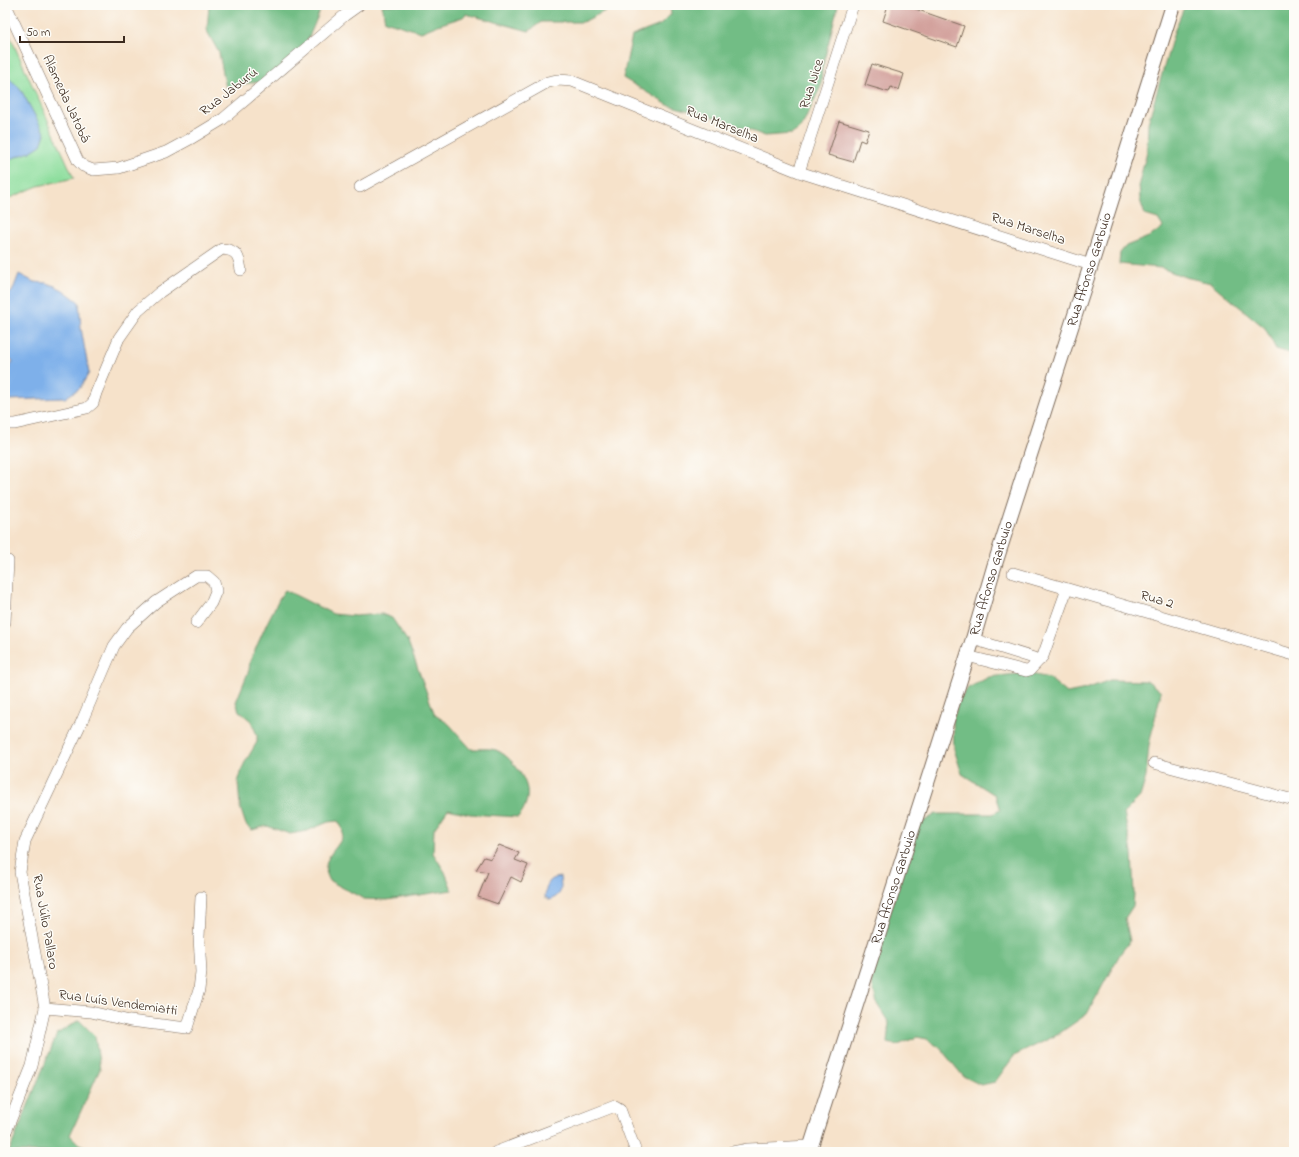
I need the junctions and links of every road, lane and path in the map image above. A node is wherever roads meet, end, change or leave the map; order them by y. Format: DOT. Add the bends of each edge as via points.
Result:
graph roads {
  1 [pos="6,5"];
  2 [pos="359,5"];
  3 [pos="853,5"];
  4 [pos="1172,5"];
  5 [pos="100,170"];
  6 [pos="799,172"];
  7 [pos="360,187"];
  8 [pos="1091,265"];
  9 [pos="241,270"];
  10 [pos="5,424"];
  11 [pos="8,560"];
  12 [pos="1013,572"];
  13 [pos="1067,589"];
  14 [pos="5,622"];
  15 [pos="196,623"];
  16 [pos="973,639"];
  17 [pos="967,656"];
  18 [pos="1294,656"];
  19 [pos="1040,660"];
  20 [pos="1154,763"];
  21 [pos="1294,798"];
  22 [pos="200,897"];
  23 [pos="45,1008"];
  24 [pos="5,1134"];
  25 [pos="810,1149"];
  26 [pos="496,1152"];
  27 [pos="636,1152"];
  28 [pos="732,1152"];
  1 -- 5 [label="street, Alameda Jatobá" via="78,161 83,166"];
  2 -- 5 [label="street, Rua Jaburú" via="223,118 166,152 119,168"];
  3 -- 6 [label="street, Rua Nice"];
  4 -- 8 [label="street, Rua Afonso Garbuio"];
  6 -- 7 [label="street, Rua Marselha" via="572,81 558,80 548,82"];
  6 -- 8 [label="street, Rua Marselha"];
  8 -- 16 [label="street, Rua Afonso Garbuio"];
  9 -- 10 [label="street" via="236,253 230,249 222,249 160,292 138,311 119,338 94,403 87,408"];
  11 -- 14 [label="street"];
  12 -- 13 [label="street, Rua 2"];
  13 -- 18 [label="street, Rua 2"];
  13 -- 19 [label="street"];
  15 -- 23 [label="street, Rua Júlio Pallaro" via="211,603 216,591 214,582 206,576 196,576 156,602 127,628 114,646 25,842 20,872"];
  16 -- 17 [label="street, Rua Afonso Garbuio"];
  16 -- 19 [label="street"];
  17 -- 19 [label="street" via="1026,671"];
  17 -- 25 [label="street, Rua Afonso Garbuio"];
  20 -- 21 [label="street"];
  22 -- 23 [label="street, Rua Luís Vendemiatti" via="201,972 199,990 187,1028 130,1021 91,1012"];
  23 -- 24 [label="street, Rua Júlio Pallaro" via="32,1066"];
  25 -- 28 [label="street" via="748,1149"];
  26 -- 27 [label="street" via="615,1106 622,1113"];
}
